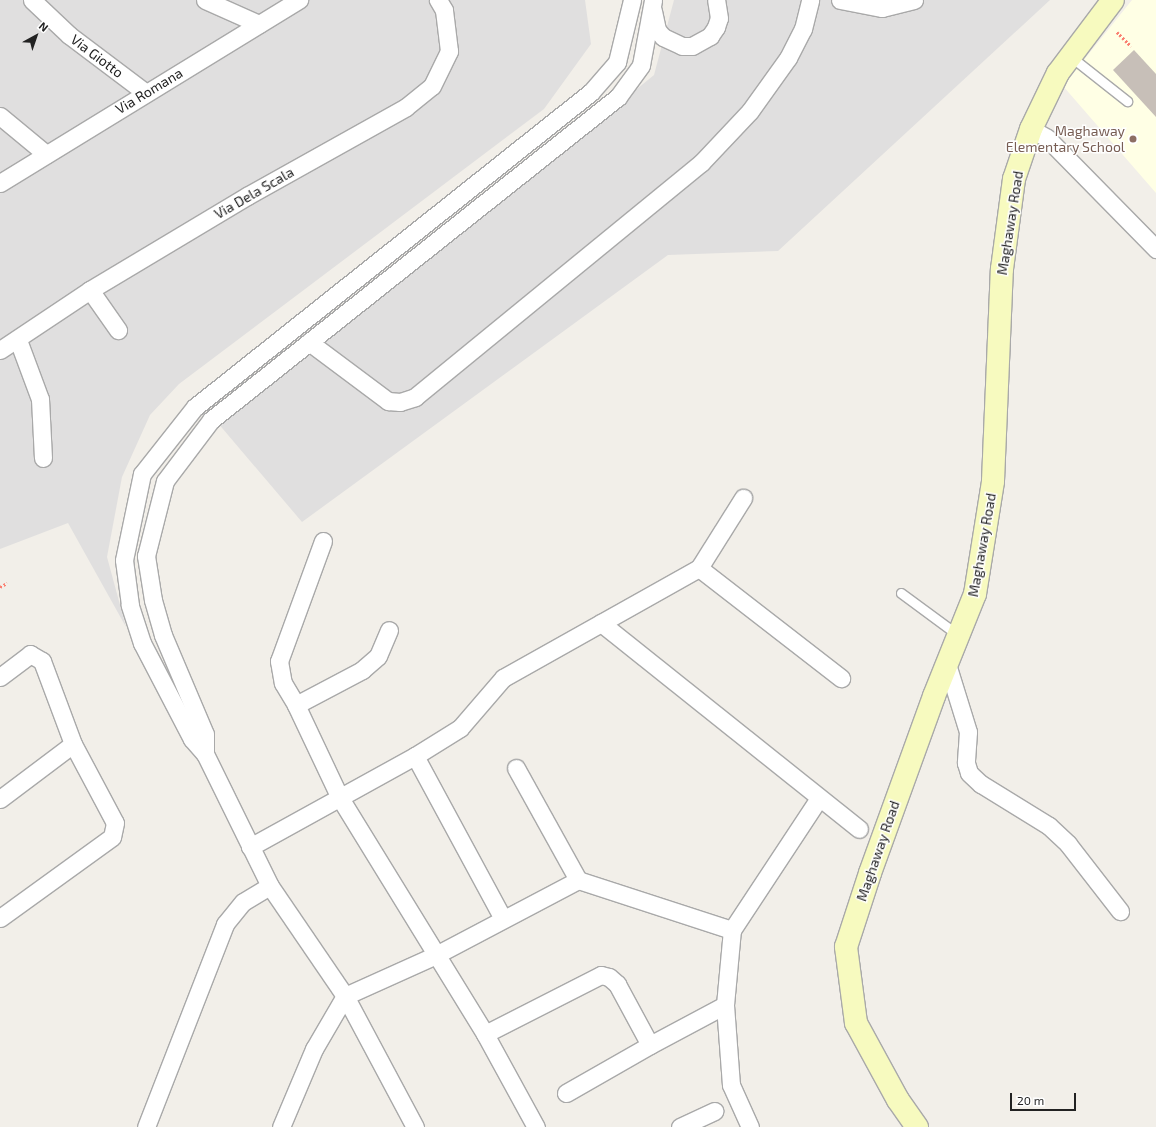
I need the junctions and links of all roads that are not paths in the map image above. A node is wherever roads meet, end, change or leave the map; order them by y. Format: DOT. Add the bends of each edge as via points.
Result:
graph roads {
  1 [pos="32,0"];
  2 [pos="205,0"];
  3 [pos="298,0"];
  4 [pos="438,0"];
  5 [pos="632,0"];
  6 [pos="653,0"];
  7 [pos="656,0"];
  8 [pos="716,0"];
  9 [pos="810,0"];
  10 [pos="840,0"];
  11 [pos="914,0"];
  12 [pos="1113,0"];
  13 [pos="627,23"];
  14 [pos="259,24"];
  15 [pos="652,29"];
  16 [pos="1070,56"];
  17 [pos="146,93"];
  18 [pos="1127,101"];
  19 [pos="0,116"];
  20 [pos="1031,129"];
  21 [pos="46,154"];
  22 [pos="0,183"];
  23 [pos="420,226"];
  24 [pos="434,243"];
  25 [pos="1156,249"];
  26 [pos="90,290"];
  27 [pos="118,330"];
  28 [pos="18,340"];
  29 [pos="309,342"];
  30 [pos="0,350"];
  31 [pos="43,458"];
  32 [pos="743,498"];
  33 [pos="322,541"];
  34 [pos="699,568"];
  35 [pos="900,593"];
  36 [pos="601,623"];
  37 [pos="389,630"];
  38 [pos="958,635"];
  39 [pos="947,664"];
  40 [pos="0,677"];
  41 [pos="841,678"];
  42 [pos="296,705"];
  43 [pos="73,744"];
  44 [pos="205,754"];
  45 [pos="415,756"];
  46 [pos="516,768"];
  47 [pos="340,798"];
  48 [pos="819,798"];
  49 [pos="0,800"];
  50 [pos="858,829"];
  51 [pos="250,847"];
  52 [pos="578,880"];
  53 [pos="270,886"];
  54 [pos="1120,911"];
  55 [pos="0,918"];
  56 [pos="503,919"];
  57 [pos="732,930"];
  58 [pos="434,956"];
  59 [pos="345,996"];
  60 [pos="724,1005"];
  61 [pos="485,1034"];
  62 [pos="650,1044"];
  63 [pos="566,1093"];
  64 [pos="714,1111"];
  65 [pos="283,1126"];
  66 [pos="146,1127"];
  67 [pos="415,1127"];
  68 [pos="536,1127"];
  69 [pos="680,1127"];
  70 [pos="750,1127"];
  71 [pos="917,1127"];
  1 -- 17 [label="street, Via Giotto" via="69,34"];
  2 -- 14 [label="street"];
  3 -- 14 [label="street, Via Romana"];
  4 -- 26 [label="street, Via Dela Scala" via="444,10 449,51 432,86 406,107 247,196"];
  5 -- 13 [label="street"];
  6 -- 15 [label="street"];
  7 -- 15 [label="street"];
  8 -- 15 [label="street" via="719,18 716,27 702,42 682,46 672,43"];
  9 -- 29 [label="street" via="803,29 788,58 750,111 701,163 415,397 400,402 388,401"];
  10 -- 11 [label="street" via="882,8"];
  12 -- 16 [label="street, Maghaway Road"];
  13 -- 15 [label="street"];
  13 -- 23 [label="street" via="617,62 591,92"];
  14 -- 17 [label="street, Via Romana"];
  15 -- 24 [label="street" via="641,64 618,97"];
  16 -- 18 [label="lane"];
  16 -- 20 [label="street, Maghaway Road" via="1058,73"];
  17 -- 21 [label="street, Via Romana"];
  19 -- 21 [label="street"];
  20 -- 25 [label="street" via="1047,138"];
  20 -- 38 [label="street, Maghaway Road" via="1014,179 1002,269 993,481 975,594"];
  21 -- 22 [label="street, Via Romana"];
  23 -- 24 [label="street"];
  23 -- 44 [label="street" via="195,406 142,474 124,560 130,605 142,643 192,739"];
  24 -- 29 [label="street"];
  26 -- 27 [label="street"];
  26 -- 28 [label="street, Via Dela Scala"];
  28 -- 30 [label="street, Via Dela Scala"];
  28 -- 31 [label="street" via="40,399"];
  29 -- 44 [label="street" via="211,420 165,481 146,556 153,600 163,635 204,734"];
  32 -- 34 [label="street"];
  33 -- 42 [label="street" via="279,661 282,683"];
  34 -- 36 [label="street"];
  34 -- 41 [label="street"];
  35 -- 38 [label="lane"];
  36 -- 45 [label="street" via="502,678 460,728"];
  36 -- 48 [label="street"];
  37 -- 42 [label="street" via="378,656 362,670"];
  38 -- 39 [label="street, Maghaway Road"];
  39 -- 54 [label="street" via="968,732 966,763 969,773 981,784 1049,826 1077,855"];
  39 -- 71 [label="street, Maghaway Road" via="872,865 846,947 856,1023 898,1100"];
  40 -- 43 [label="street" via="30,654 42,661"];
  42 -- 47 [label="street"];
  43 -- 49 [label="street"];
  43 -- 55 [label="street" via="115,823 112,837"];
  44 -- 51 [label="street"];
  45 -- 47 [label="street"];
  45 -- 56 [label="street"];
  46 -- 52 [label="street"];
  47 -- 51 [label="street"];
  47 -- 58 [label="street"];
  48 -- 50 [label="street"];
  48 -- 57 [label="street"];
  51 -- 53 [label="street"];
  52 -- 56 [label="street"];
  52 -- 57 [label="street"];
  53 -- 59 [label="street"];
  53 -- 66 [label="street" via="243,902 225,924"];
  56 -- 58 [label="street"];
  57 -- 60 [label="street"];
  58 -- 59 [label="street"];
  58 -- 61 [label="street"];
  59 -- 65 [label="street" via="314,1049"];
  59 -- 67 [label="street"];
  60 -- 62 [label="street"];
  60 -- 70 [label="street" via="731,1085"];
  61 -- 62 [label="street" via="601,975 609,977 617,984"];
  61 -- 68 [label="street"];
  62 -- 63 [label="street"];
  64 -- 69 [label="street"];
}
